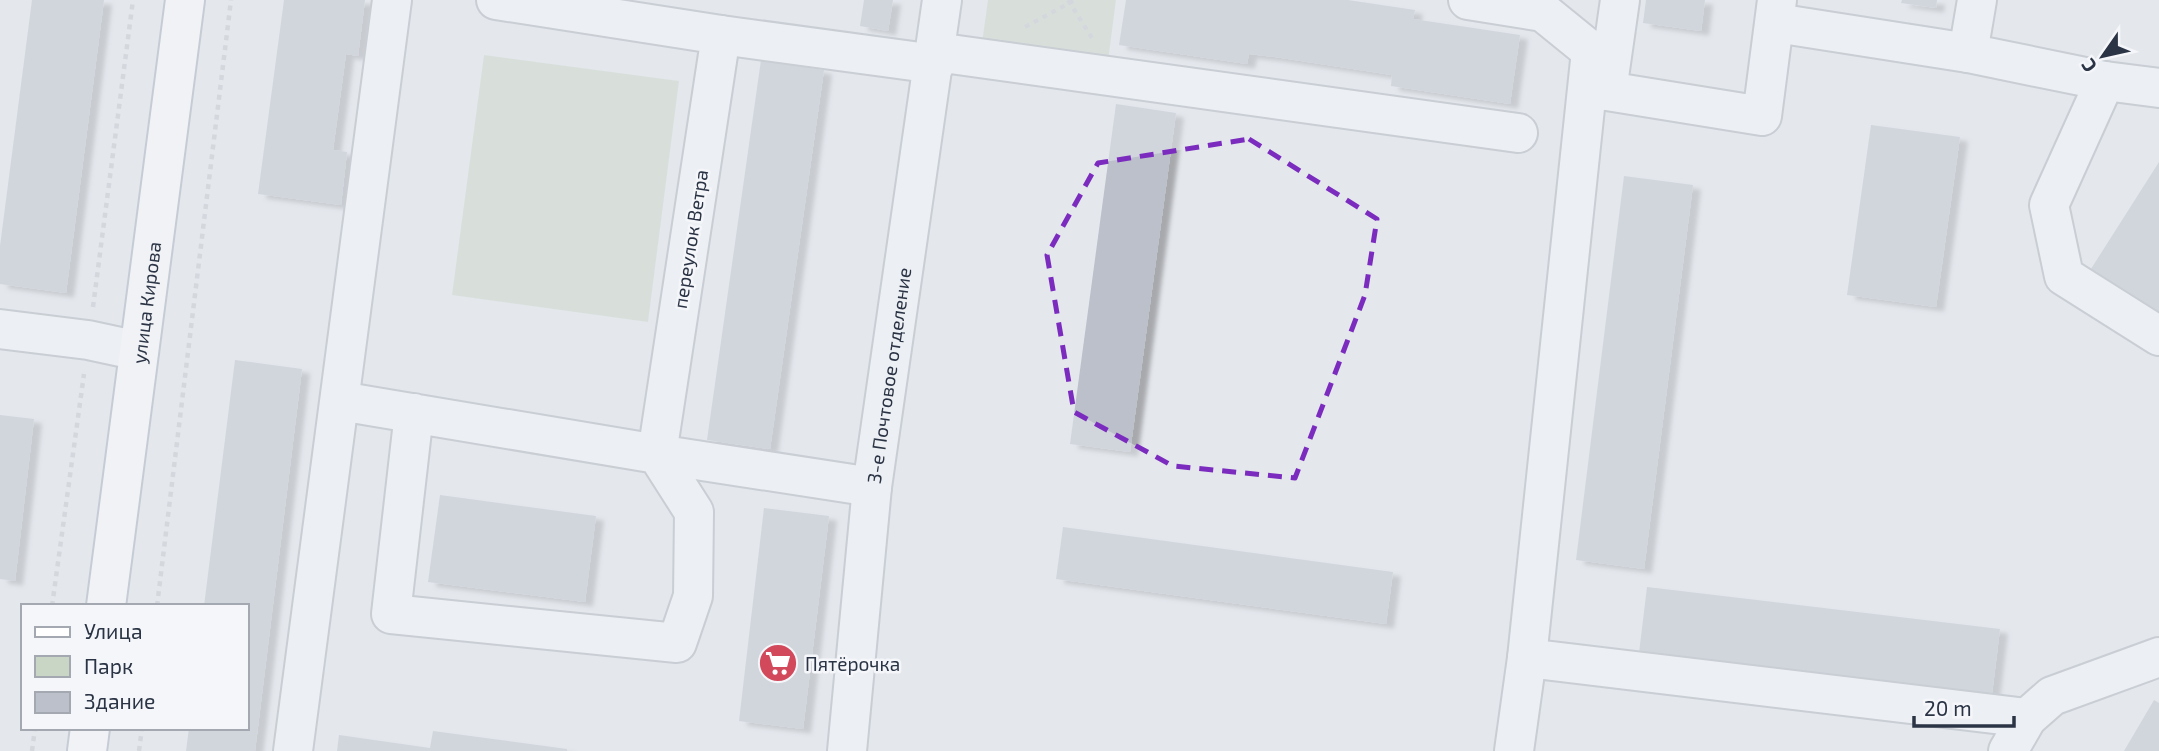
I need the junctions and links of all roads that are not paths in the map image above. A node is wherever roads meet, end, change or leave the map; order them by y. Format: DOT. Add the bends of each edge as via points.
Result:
graph roads {
  1 [pos="185,0"];
  2 [pos="392,0"];
  3 [pos="496,0"];
  4 [pos="942,0"];
  5 [pos="1468,0"];
  6 [pos="1620,0"];
  7 [pos="1977,0"];
  8 [pos="1777,12"];
  9 [pos="721,35"];
  10 [pos="1591,51"];
  11 [pos="1968,53"];
  12 [pos="935,58"];
  13 [pos="2105,81"];
  14 [pos="2159,88"];
  15 [pos="1607,91"];
  16 [pos="1518,133"];
  17 [pos="0,329"];
  18 [pos="2159,336"];
  19 [pos="139,351"];
  20 [pos="340,401"];
  21 [pos="414,413"];
  22 [pos="657,454"];
  23 [pos="872,487"];
  24 [pos="106,604"];
  25 [pos="2159,657"];
  26 [pos="1527,658"];
  27 [pos="2027,718"];
  28 [pos="90,730"];
  29 [pos="87,751"];
  30 [pos="293,751"];
  31 [pos="846,751"];
  32 [pos="1514,751"];
  33 [pos="2008,751"];
  1 -- 19 [label="main road, улица Кирова"];
  2 -- 20 [label="street"];
  3 -- 9 [label="street"];
  4 -- 12 [label="street, 3-е Почтовое отделение"];
  5 -- 10 [label="street" via="1542,12"];
  6 -- 15 [label="street"];
  7 -- 11 [label="street"];
  8 -- 11 [label="street"];
  8 -- 15 [label="street" via="1762,116"];
  9 -- 12 [label="street"];
  9 -- 22 [label="street, переулок Ветра"];
  10 -- 15 [label="street"];
  10 -- 26 [label="street"];
  11 -- 13 [label="street"];
  12 -- 16 [label="street"];
  12 -- 23 [label="street, 3-е Почтовое отделение"];
  13 -- 14 [label="street"];
  13 -- 18 [label="street" via="2049,205 2064,276"];
  17 -- 19 [label="street"];
  19 -- 24 [label="main road, улица Кирова"];
  20 -- 21 [label="street"];
  20 -- 30 [label="street"];
  21 -- 22 [label="street"];
  21 -- 22 [label="street" via="391,614 677,643 693,596 694,512"];
  22 -- 23 [label="street"];
  23 -- 31 [label="street, 3-е Почтовое отделение"];
  25 -- 27 [label="street" via="2052,696"];
  26 -- 27 [label="street"];
  26 -- 32 [label="street"];
  27 -- 33 [label="street"];
  28 -- 29 [label="main road"];
}
